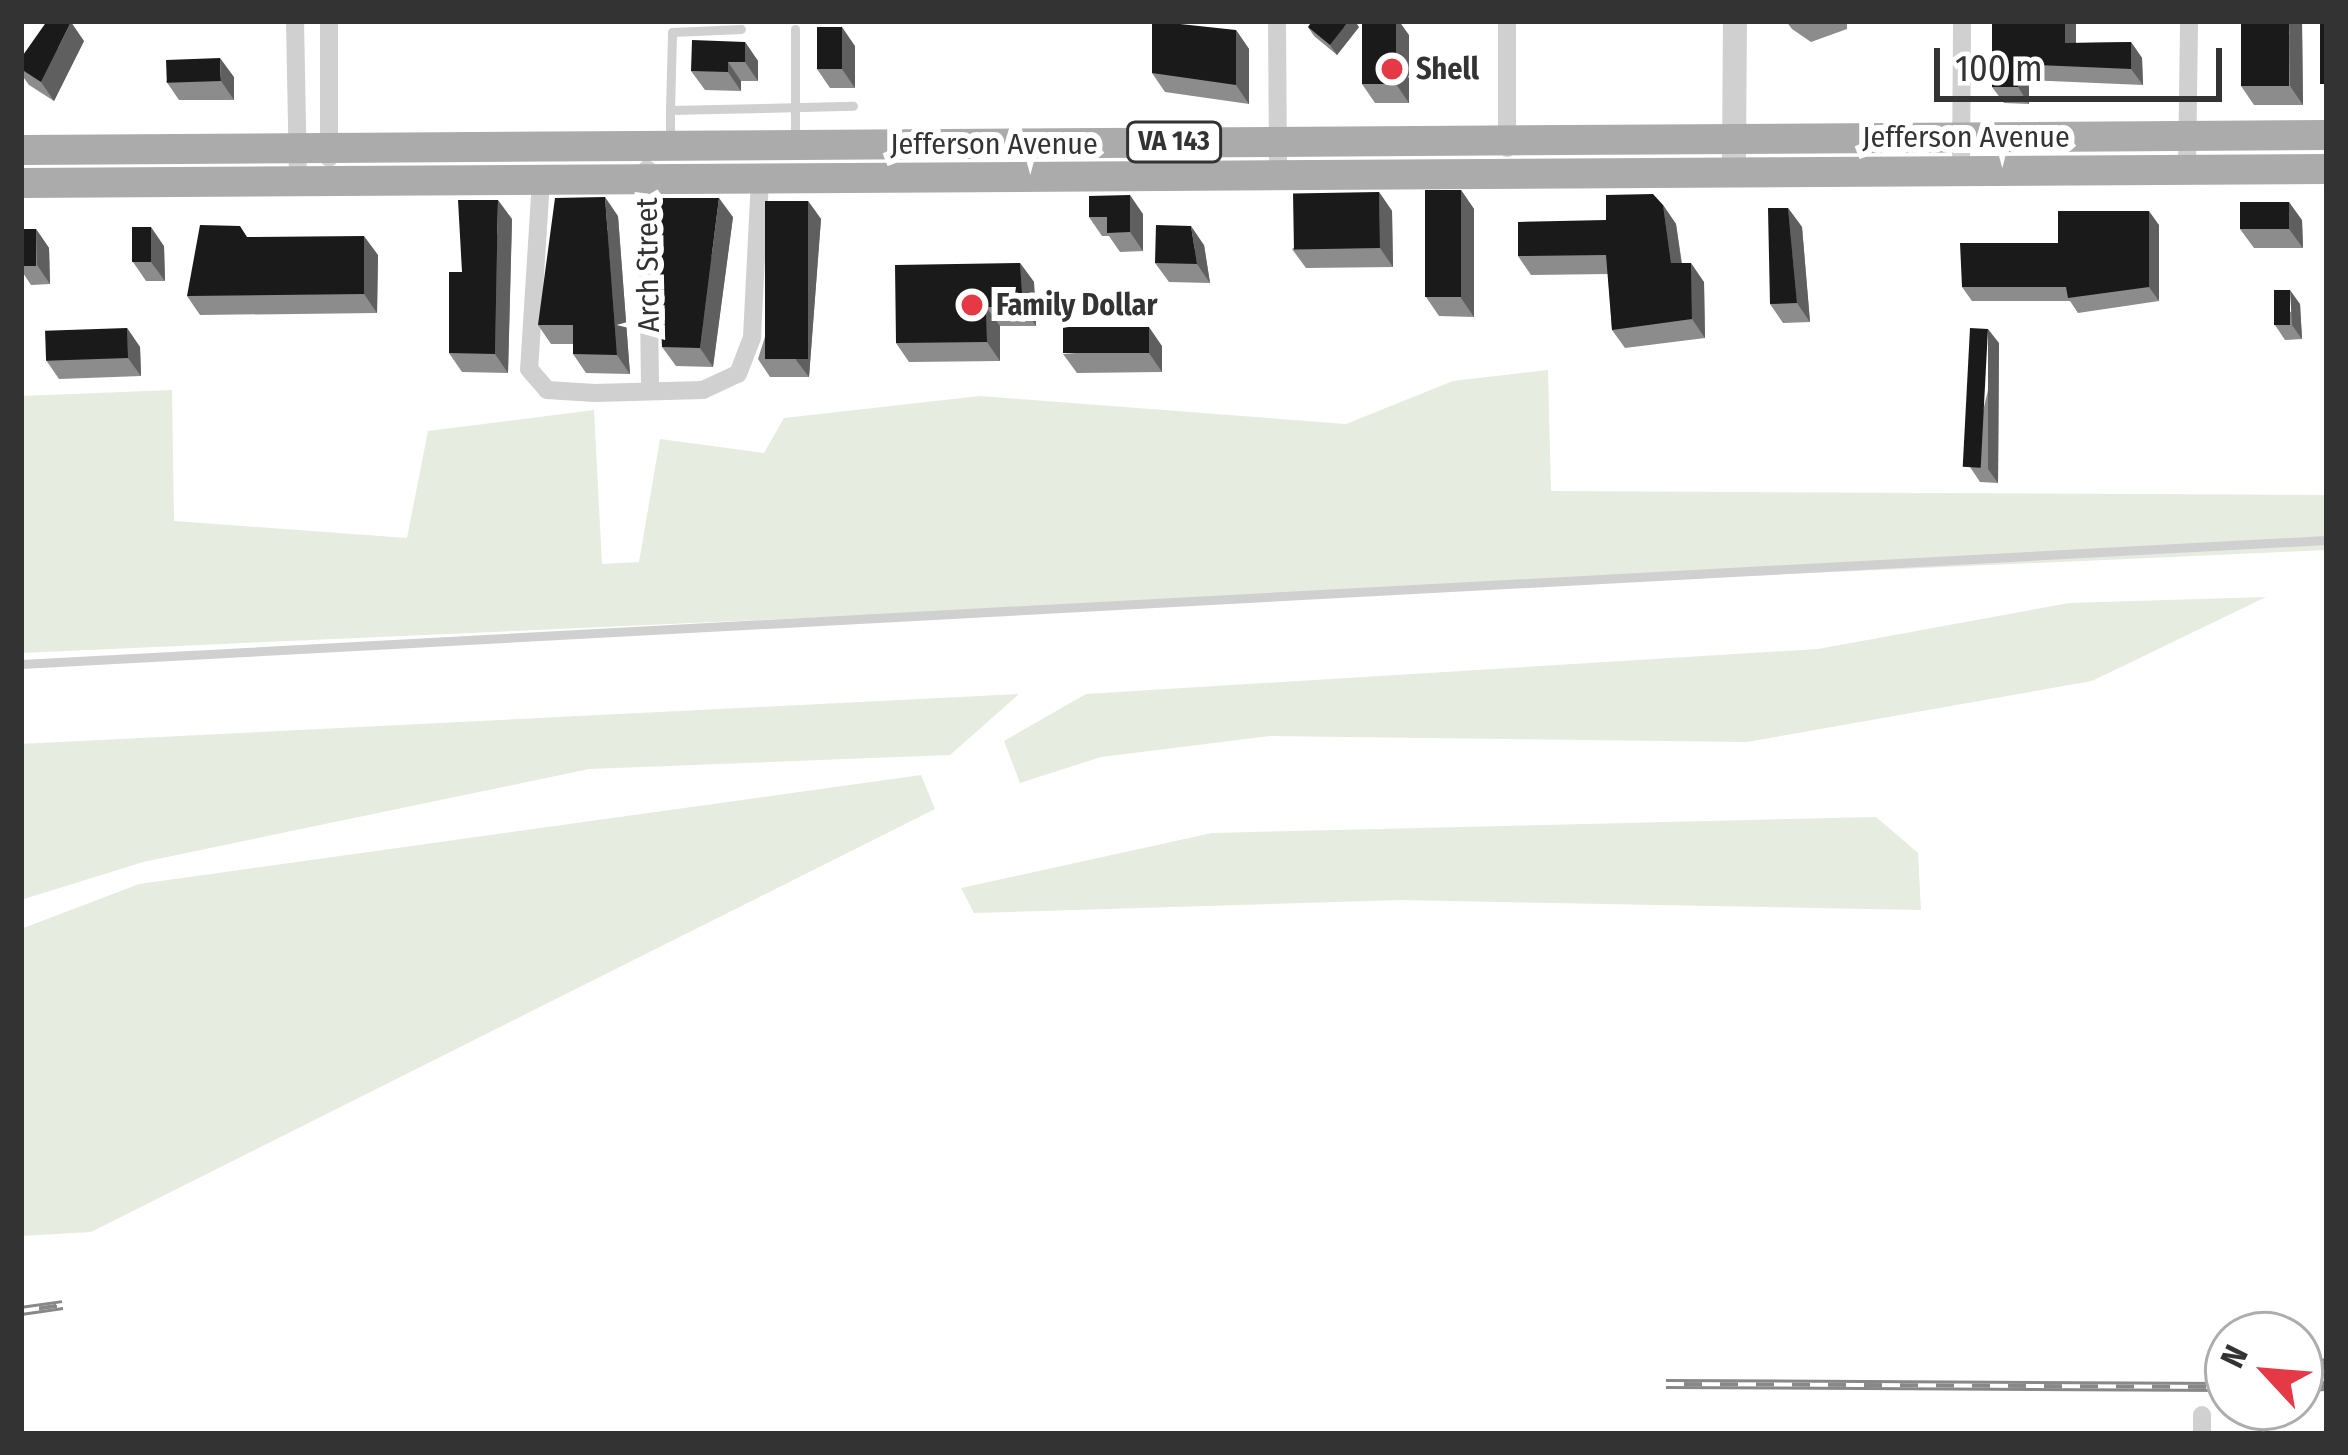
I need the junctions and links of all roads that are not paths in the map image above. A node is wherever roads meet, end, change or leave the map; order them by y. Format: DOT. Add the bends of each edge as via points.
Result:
graph roads {
  1 [pos="295,21"];
  2 [pos="329,21"];
  3 [pos="1277,21"];
  4 [pos="1507,21"];
  5 [pos="1735,21"];
  6 [pos="1962,21"];
  7 [pos="2189,21"];
  8 [pos="741,29"];
  9 [pos="795,29"];
  10 [pos="853,106"];
  11 [pos="797,107"];
  12 [pos="670,110"];
  13 [pos="2327,135"];
  14 [pos="2188,136"];
  15 [pos="1962,137"];
  16 [pos="1734,139"];
  17 [pos="1508,141"];
  18 [pos="1278,142"];
  19 [pos="894,144"];
  20 [pos="658,146"];
  21 [pos="794,146"];
  22 [pos="329,148"];
  23 [pos="297,149"];
  24 [pos="21,150"];
  25 [pos="2187,169"];
  26 [pos="2327,169"];
  27 [pos="1961,170"];
  28 [pos="1733,171"];
  29 [pos="1507,174"];
  30 [pos="1278,175"];
  31 [pos="895,176"];
  32 [pos="760,178"];
  33 [pos="647,179"];
  34 [pos="541,180"];
  35 [pos="298,181"];
  36 [pos="330,181"];
  37 [pos="21,183"];
  38 [pos="650,384"];
  39 [pos="2327,540"];
  40 [pos="21,664"];
  1 -- 23 [label="street"];
  2 -- 22 [label="street"];
  3 -- 18 [label="street"];
  4 -- 17 [label="street"];
  5 -- 16 [label="street"];
  6 -- 15 [label="street"];
  7 -- 14 [label="street"];
  8 -- 12 [label="lane" via="672,32"];
  9 -- 11 [label="lane"];
  10 -- 11 [label="lane"];
  11 -- 12 [label="lane"];
  11 -- 21 [label="lane"];
  12 -- 20 [label="lane"];
  13 -- 14 [label="main road, Jefferson Avenue / VA 143"];
  14 -- 15 [label="main road, Jefferson Avenue / VA 143"];
  14 -- 25 [label="street"];
  15 -- 16 [label="main road, Jefferson Avenue / VA 143"];
  15 -- 27 [label="street"];
  16 -- 17 [label="main road, Jefferson Avenue / VA 143"];
  16 -- 28 [label="street"];
  17 -- 18 [label="main road, Jefferson Avenue / VA 143"];
  17 -- 29 [label="street"];
  18 -- 19 [label="main road, Jefferson Avenue / VA 143"];
  18 -- 30 [label="street"];
  19 -- 21 [label="main road, Jefferson Avenue / VA 143"];
  19 -- 31 [label="lane"];
  20 -- 21 [label="main road, Jefferson Avenue / VA 143"];
  20 -- 22 [label="main road, Jefferson Avenue / VA 143"];
  20 -- 33 [label="street, Arch Street"];
  22 -- 23 [label="main road, Jefferson Avenue / VA 143"];
  22 -- 36 [label="street"];
  23 -- 24 [label="main road, Jefferson Avenue / VA 143"];
  23 -- 35 [label="street"];
  25 -- 26 [label="main road, Jefferson Avenue / VA 143"];
  25 -- 27 [label="main road, Jefferson Avenue / VA 143"];
  27 -- 28 [label="main road, Jefferson Avenue / VA 143"];
  28 -- 29 [label="main road, Jefferson Avenue / VA 143"];
  29 -- 30 [label="main road, Jefferson Avenue / VA 143"];
  30 -- 31 [label="main road, Jefferson Avenue / VA 143"];
  31 -- 32 [label="main road, Jefferson Avenue / VA 143"];
  32 -- 33 [label="main road, Jefferson Avenue / VA 143"];
  32 -- 38 [label="street" via="752,337 738,374 703,390"];
  33 -- 34 [label="main road, Jefferson Avenue / VA 143"];
  33 -- 38 [label="street, Arch Street"];
  34 -- 36 [label="main road, Jefferson Avenue / VA 143"];
  34 -- 38 [label="street" via="532,379 596,392"];
  35 -- 36 [label="main road, Jefferson Avenue / VA 143"];
  35 -- 37 [label="main road, Jefferson Avenue / VA 143"];
  39 -- 40 [label="lane"];
}
